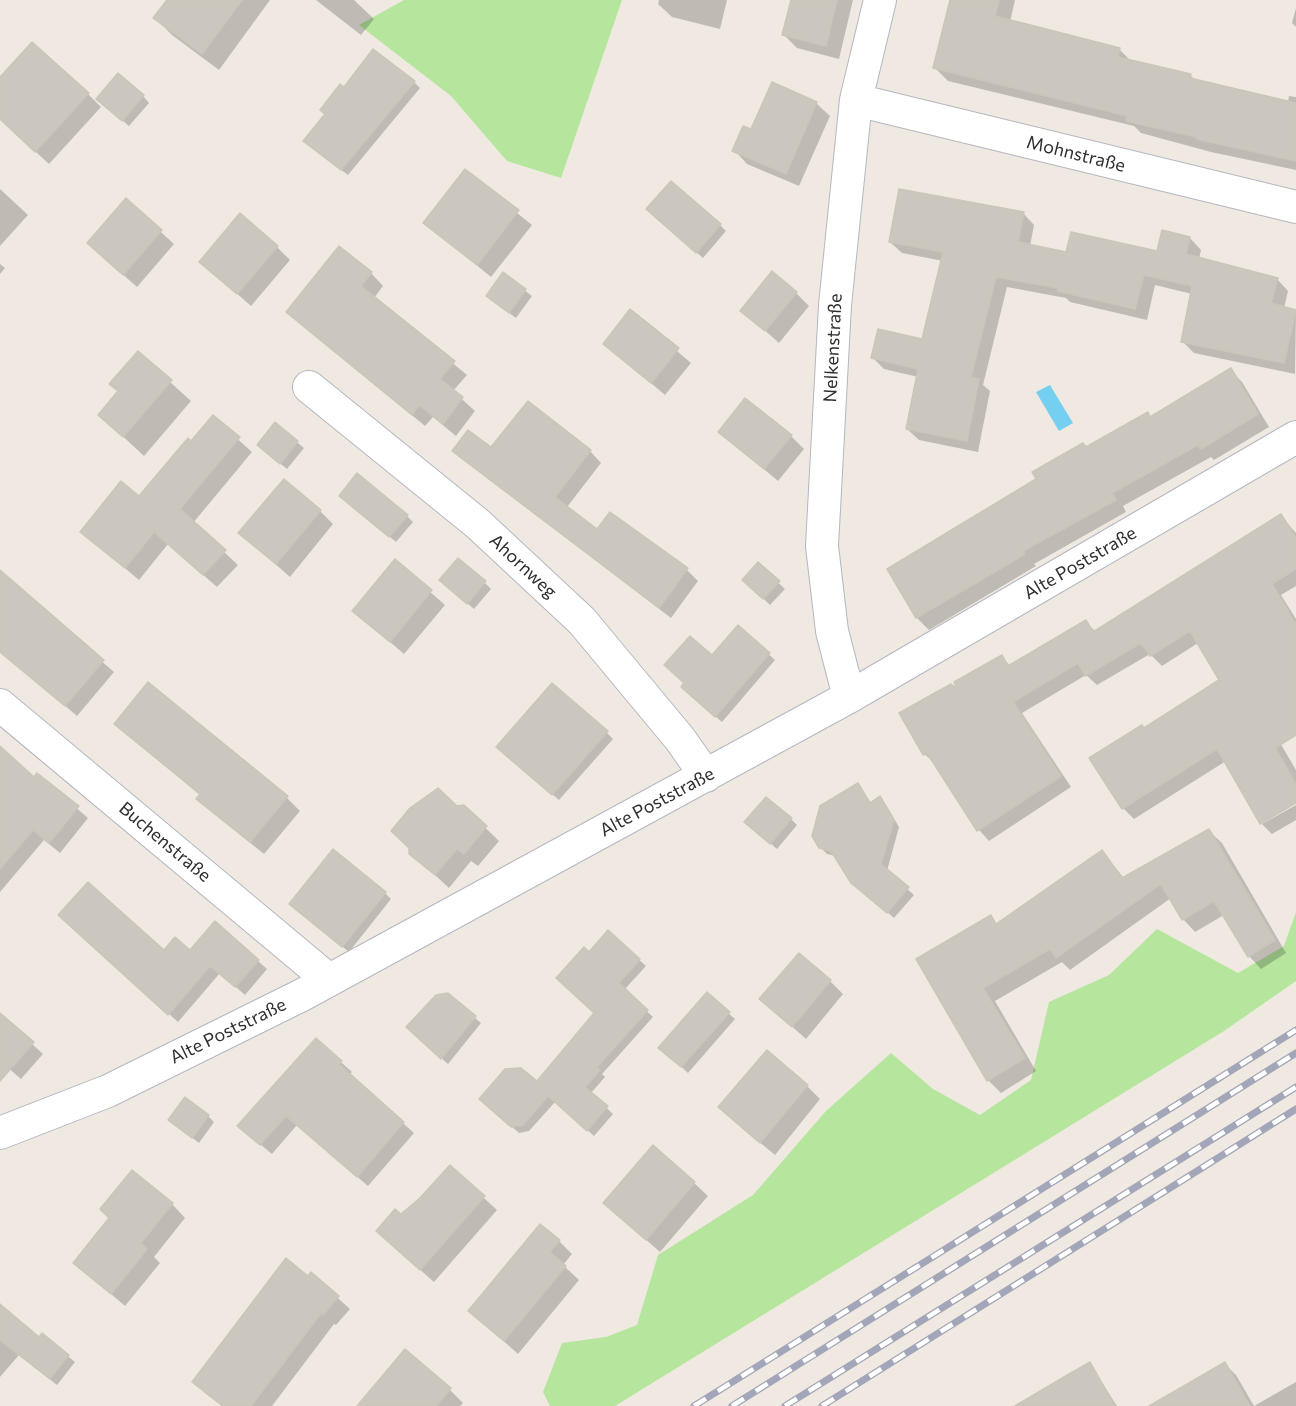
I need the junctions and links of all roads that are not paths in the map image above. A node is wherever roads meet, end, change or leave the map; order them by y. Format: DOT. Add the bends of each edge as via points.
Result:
graph roads {
  1 [pos="880,0"];
  2 [pos="856,100"];
  3 [pos="1296,207"];
  4 [pos="309,387"];
  5 [pos="1296,437"];
  6 [pos="849,697"];
  7 [pos="0,705"];
  8 [pos="706,776"];
  9 [pos="329,980"];
  10 [pos="0,1133"];
  1 -- 2 [label="street, Nelkenstraße"];
  2 -- 3 [label="street, Mohnstraße"];
  2 -- 6 [label="street, Nelkenstraße" via="835,305 822,546 832,631"];
  4 -- 8 [label="street, Ahornweg" via="478,524 582,621"];
  5 -- 6 [label="street, Alte Poststraße"];
  6 -- 8 [label="street, Alte Poststraße"];
  7 -- 9 [label="street, Buchenstraße"];
  8 -- 9 [label="street, Alte Poststraße"];
  9 -- 10 [label="street, Alte Poststraße" via="108,1091"];
}
